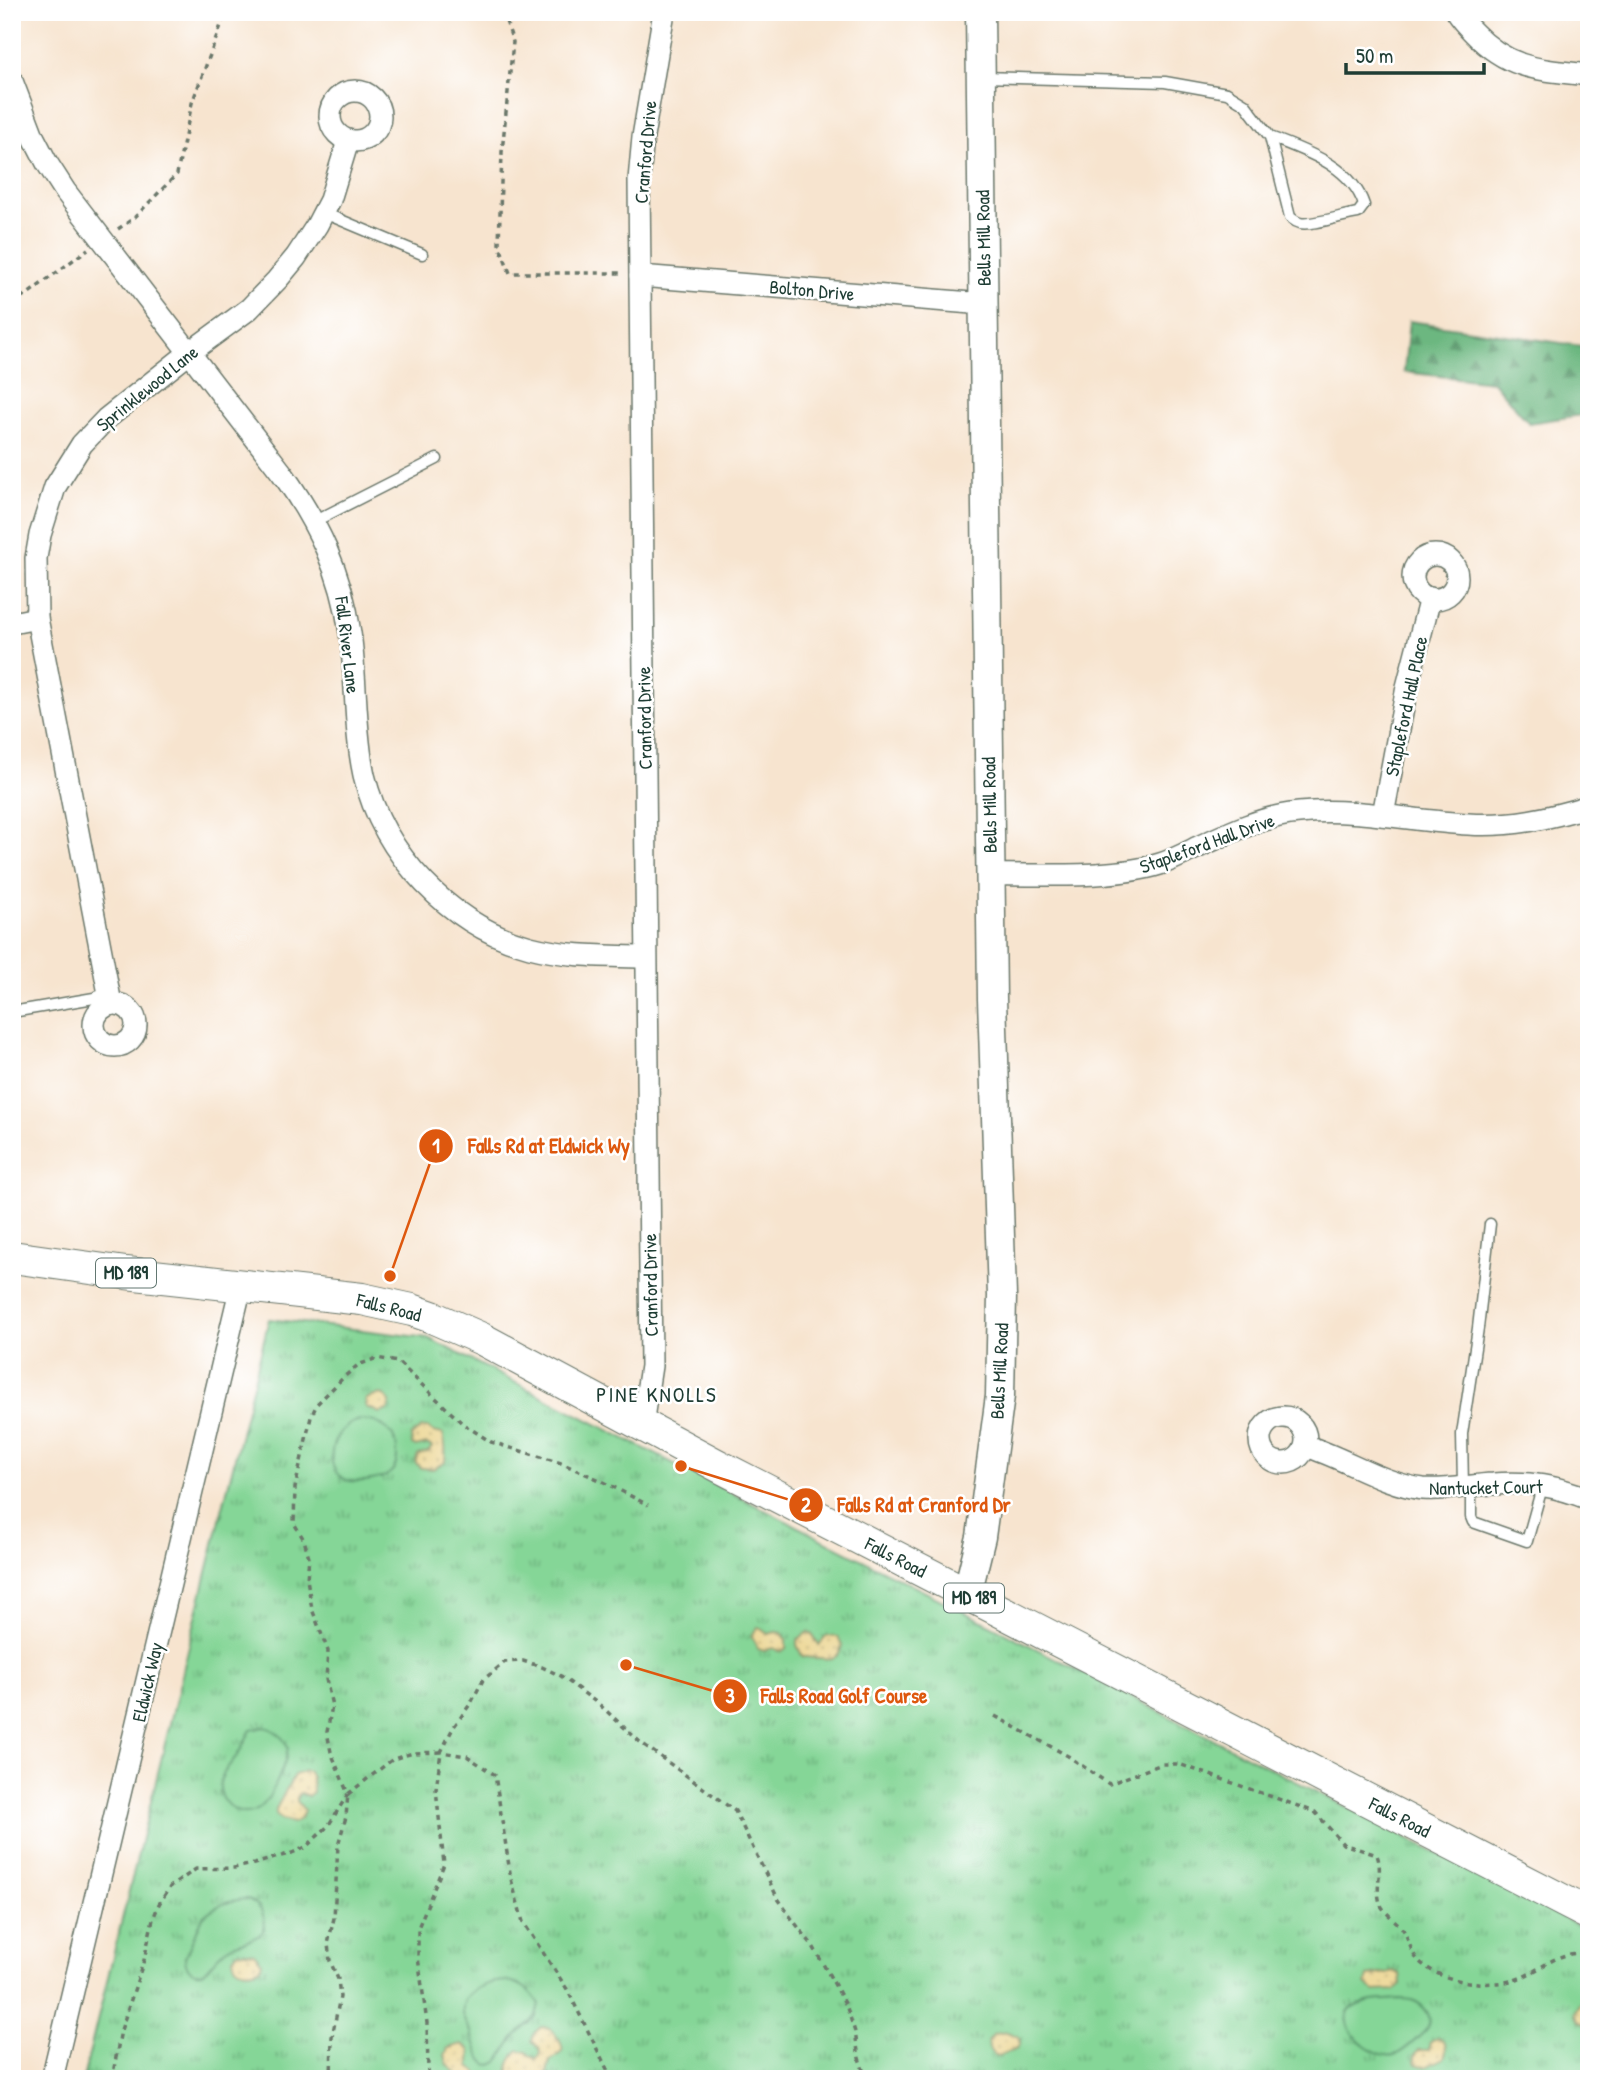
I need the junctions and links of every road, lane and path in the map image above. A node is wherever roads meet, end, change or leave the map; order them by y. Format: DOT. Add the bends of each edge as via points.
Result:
graph roads {
  1 [pos="226,12"];
  2 [pos="503,12"];
  3 [pos="664,12"];
  4 [pos="980,12"];
  5 [pos="1456,12"];
  6 [pos="1589,75"];
  7 [pos="980,77"];
  8 [pos="12,81"];
  9 [pos="1270,137"];
  10 [pos="348,141"];
  11 [pos="324,213"];
  12 [pos="102,239"];
  13 [pos="422,254"];
  14 [pos="640,276"];
  15 [pos="12,302"];
  16 [pos="984,304"];
  17 [pos="189,353"];
  18 [pos="436,459"];
  19 [pos="313,522"];
  20 [pos="1430,598"];
  21 [pos="37,618"];
  22 [pos="12,623"];
  23 [pos="1589,806"];
  24 [pos="1383,815"];
  25 [pos="990,875"];
  26 [pos="646,957"];
  27 [pos="109,998"];
  28 [pos="12,1012"];
  29 [pos="1490,1224"];
  30 [pos="12,1257"];
  31 [pos="241,1286"];
  32 [pos="642,1425"];
  33 [pos="1306,1446"];
  34 [pos="1543,1484"];
  35 [pos="1467,1487"];
  36 [pos="1589,1499"];
  37 [pos="648,1505"];
  38 [pos="967,1594"];
  39 [pos="995,1716"];
  40 [pos="441,1752"];
  41 [pos="348,1794"];
  42 [pos="1589,1914"];
  43 [pos="1589,1954"];
  44 [pos="52,2079"];
  45 [pos="113,2079"];
  46 [pos="331,2079"];
  47 [pos="431,2079"];
  48 [pos="612,2079"];
  49 [pos="866,2079"];
  1 -- 12 [label="path" via="192,103 177,174 134,218"];
  2 -- 14 [label="path" via="513,42 499,244 510,273"];
  3 -- 14 [label="street, Cranford Drive" via="639,180"];
  4 -- 7 [label="street, Bells Mill Road"];
  5 -- 6 [label="street" via="1482,42 1508,61"];
  7 -- 9 [label="lane" via="1165,82 1227,93 1245,104"];
  7 -- 16 [label="street, Bells Mill Road"];
  8 -- 12 [label="street, Fall River Lane" via="47,163"];
  9 -- 9 [label="lane" via="1290,216 1297,223 1358,213 1364,205 1361,197 1338,169"];
  10 -- 11 [label="street, Sprinklewood Lane"];
  11 -- 13 [label="lane"];
  11 -- 17 [label="street, Sprinklewood Lane" via="296,257 249,309"];
  12 -- 15 [label="path"];
  12 -- 17 [label="street, Fall River Lane"];
  14 -- 16 [label="street, Bolton Drive"];
  14 -- 26 [label="street, Cranford Drive"];
  16 -- 25 [label="street, Bells Mill Road"];
  17 -- 19 [label="street, Fall River Lane" via="282,473"];
  17 -- 21 [label="street, Sprinklewood Lane" via="106,419 82,444 55,486 36,558"];
  18 -- 19 [label="lane"];
  19 -- 26 [label="street, Fall River Lane" via="341,586 365,775 388,835 408,863 444,901 503,938 557,953"];
  20 -- 24 [label="street, Stapleford Hall Place"];
  21 -- 22 [label="street"];
  21 -- 27 [label="street, Sprinklewood Lane"];
  23 -- 24 [label="street, Stapleford Hall Drive" via="1549,818 1472,825"];
  24 -- 25 [label="street, Stapleford Hall Drive" via="1343,811 1277,817 1134,871"];
  25 -- 38 [label="street, Bells Mill Road" via="1002,1283 1000,1396 981,1537"];
  26 -- 32 [label="street, Cranford Drive" via="652,1366"];
  27 -- 28 [label="lane"];
  29 -- 35 [label="lane" via="1462,1434"];
  30 -- 31 [label="main road, Falls Road / MD 189"];
  31 -- 32 [label="main road, Falls Road / MD 189" via="362,1298 412,1310 482,1339"];
  31 -- 44 [label="street, Eldwick Way"];
  32 -- 38 [label="main road, Falls Road / MD 189"];
  33 -- 35 [label="street, Nantucket Court" via="1402,1484 1425,1489"];
  34 -- 35 [label="street, Nantucket Court"];
  34 -- 35 [label="lane" via="1527,1541 1474,1522"];
  34 -- 36 [label="street, Nantucket Court"];
  37 -- 41 [label="path" via="561,1463 491,1442 463,1424 398,1362 377,1358 344,1377 317,1404 311,1417 295,1488 294,1523 309,1557 312,1609 328,1651 326,1679 332,1706 327,1732"];
  38 -- 42 [label="main road, Falls Road / MD 189"];
  39 -- 43 [label="path" via="1109,1784 1162,1764 1179,1764 1315,1811 1343,1844 1377,1855 1381,1906 1403,1930 1417,1960 1437,1974 1472,1984 1514,1980 1565,1953"];
  40 -- 41 [label="path" via="393,1759"];
  40 -- 47 [label="path" via="436,1789 444,1864 418,1928"];
  40 -- 48 [label="path" via="467,1756 495,1775 511,1879 523,1922 567,1989"];
  40 -- 49 [label="path" via="483,1680 505,1662 542,1667 601,1706 640,1742 734,1811 767,1879 846,2005"];
  41 -- 45 [label="path" via="328,1826 306,1847 254,1864 196,1869 170,1887 153,1919 121,2030"];
  41 -- 46 [label="path" via="328,1944 340,1997 332,2037"];
}
